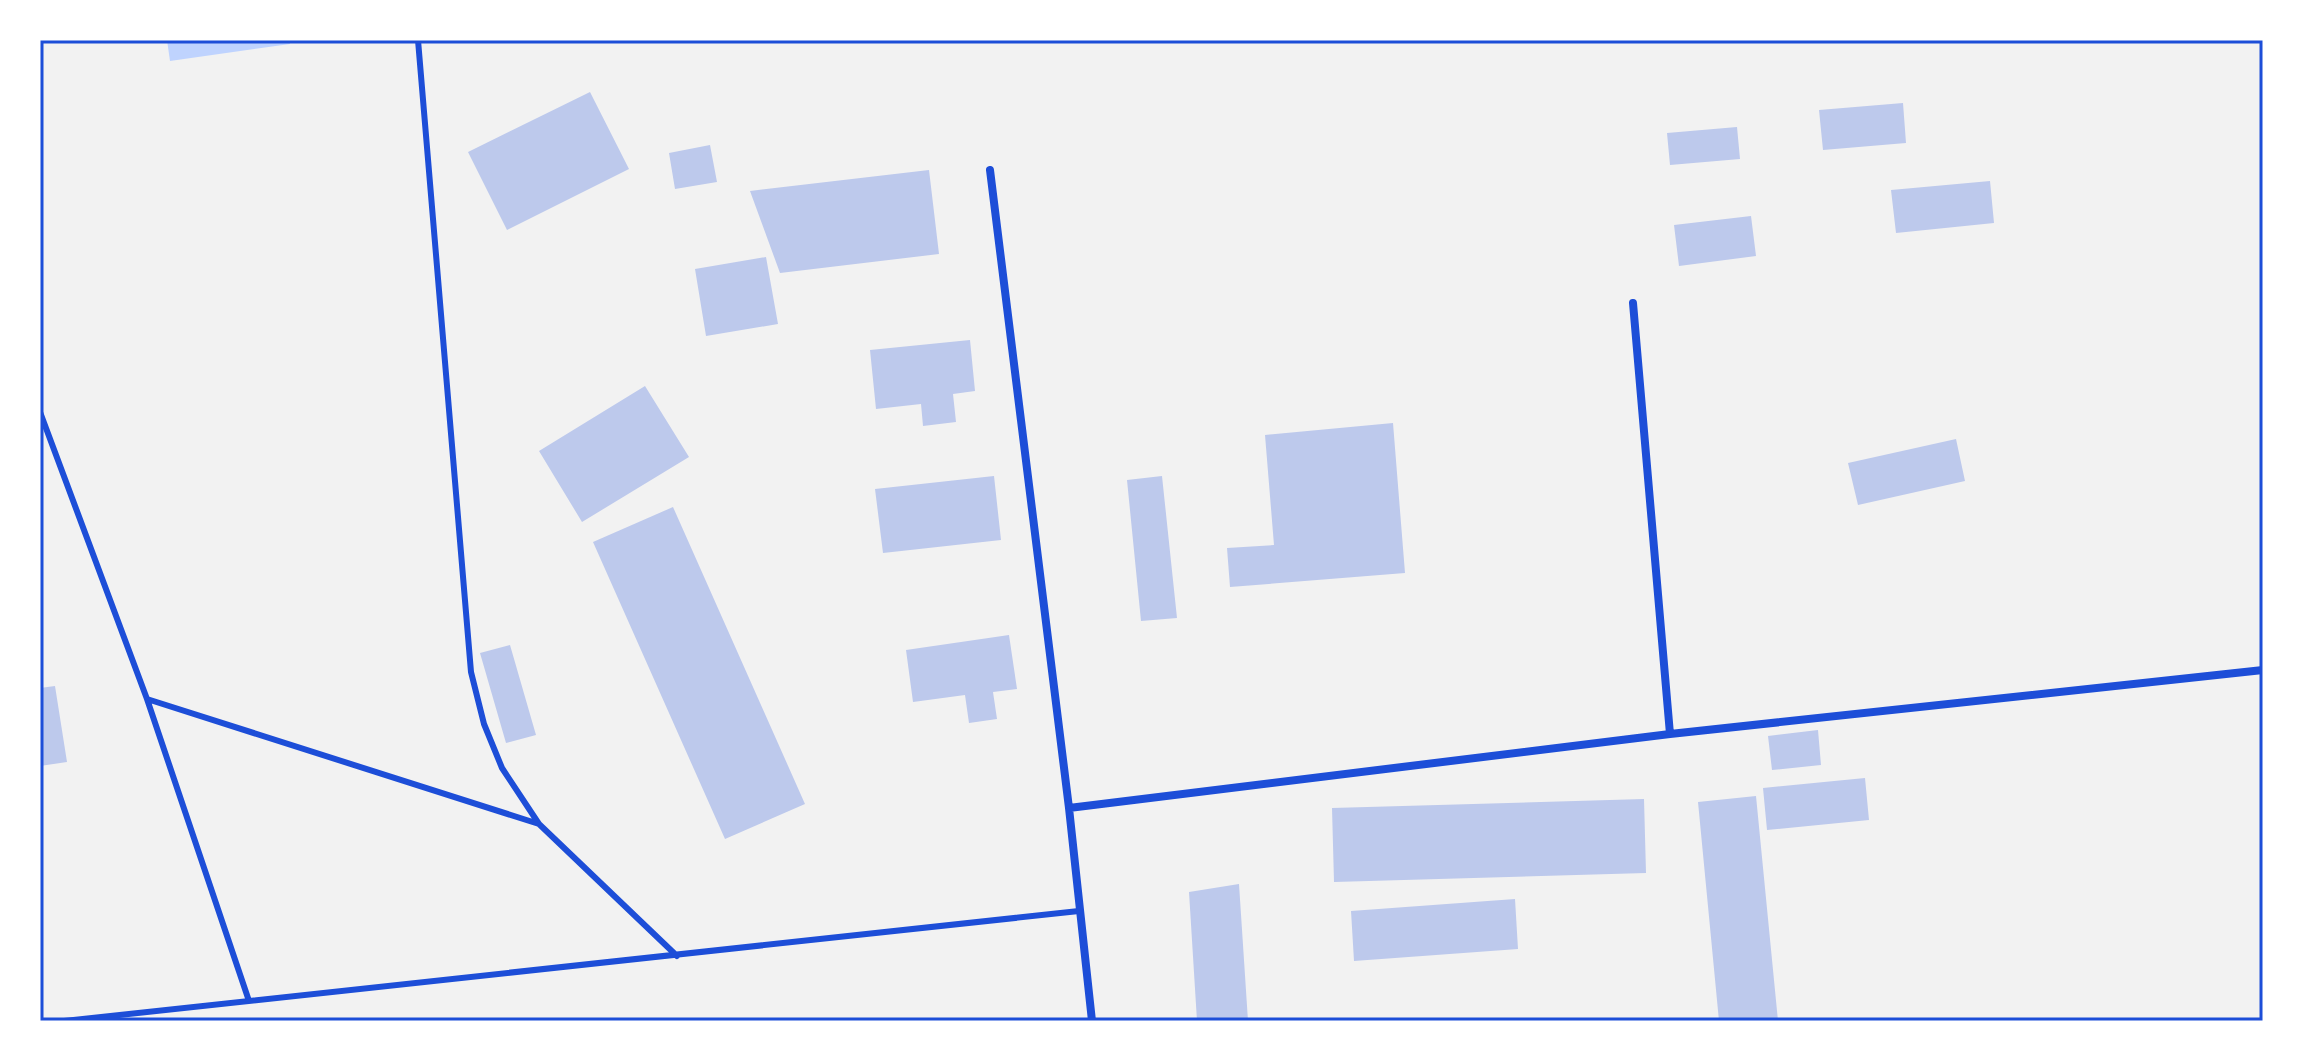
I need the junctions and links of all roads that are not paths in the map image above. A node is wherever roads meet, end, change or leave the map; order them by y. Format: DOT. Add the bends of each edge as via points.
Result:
graph roads {
  1 [pos="418,40"];
  2 [pos="990,170"];
  3 [pos="1633,303"];
  4 [pos="40,412"];
  5 [pos="2263,670"];
  6 [pos="147,699"];
  7 [pos="1670,734"];
  8 [pos="1069,808"];
  9 [pos="539,824"];
  10 [pos="1079,911"];
  11 [pos="677,956"];
  12 [pos="249,1001"];
  13 [pos="64,1021"];
  14 [pos="1092,1021"];
  1 -- 9 [label="lane" via="471,672 502,768"];
  2 -- 8 [label="street"];
  3 -- 7 [label="street"];
  4 -- 6 [label="lane"];
  5 -- 7 [label="street"];
  6 -- 9 [label="lane"];
  6 -- 12 [label="lane"];
  7 -- 8 [label="street"];
  8 -- 10 [label="street"];
  9 -- 11 [label="lane"];
  10 -- 11 [label="lane"];
  10 -- 14 [label="street"];
  11 -- 12 [label="lane"];
  12 -- 13 [label="lane"];
}
